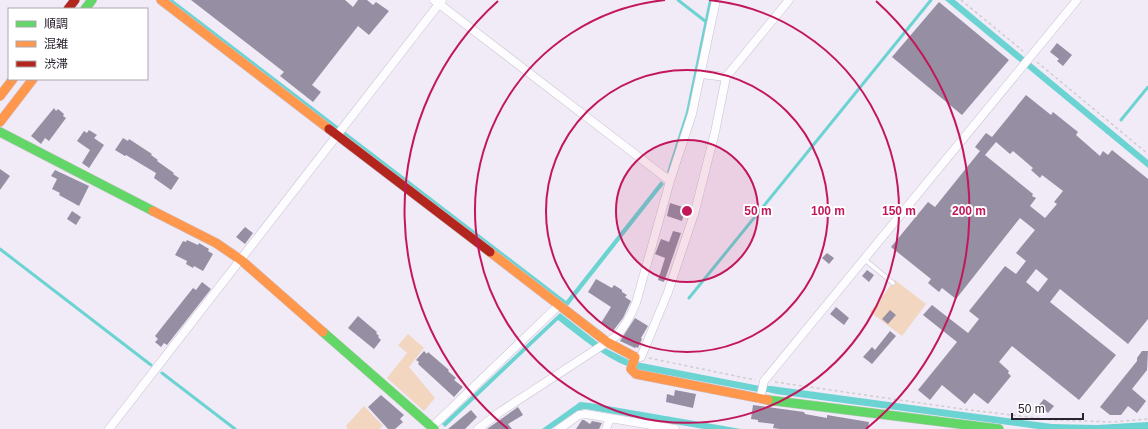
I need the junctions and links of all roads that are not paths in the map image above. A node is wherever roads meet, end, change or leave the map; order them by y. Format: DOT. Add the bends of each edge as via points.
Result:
graph roads {
  1 [pos="75,0"];
  2 [pos="92,0"];
  3 [pos="161,0"];
  4 [pos="716,0"];
  5 [pos="789,0"];
  6 [pos="1077,0"];
  7 [pos="439,1"];
  8 [pos="69,8"];
  9 [pos="86,8"];
  10 [pos="701,74"];
  11 [pos="726,77"];
  12 [pos="12,80"];
  13 [pos="32,80"];
  14 [pos="0,96"];
  15 [pos="0,122"];
  16 [pos="0,132"];
  17 [pos="337,136"];
  18 [pos="670,181"];
  19 [pos="864,259"];
  20 [pos="241,260"];
  21 [pos="893,283"];
  22 [pos="559,305"];
  23 [pos="605,343"];
  24 [pos="637,358"];
  25 [pos="760,397"];
  26 [pos="610,418"];
  27 [pos="428,427"];
  28 [pos="109,429"];
  29 [pos="478,429"];
  30 [pos="560,429"];
  31 [pos="606,429"];
  32 [pos="674,429"];
  33 [pos="999,429"];
  1 -- 8 [label="street"];
  2 -- 9 [label="street"];
  3 -- 17 [label="street"];
  4 -- 10 [label="street"];
  5 -- 11 [label="street"];
  6 -- 19 [label="street"];
  7 -- 17 [label="street"];
  7 -- 18 [label="street"];
  10 -- 11 [label="street"];
  10 -- 18 [label="street" via="692,114"];
  11 -- 24 [label="street" via="695,211 668,292"];
  12 -- 14 [label="street"];
  13 -- 15 [label="street"];
  16 -- 20 [label="street" via="216,243"];
  17 -- 20 [label="street"];
  17 -- 22 [label="street"];
  18 -- 23 [label="street" via="636,303 621,331"];
  19 -- 21 [label="lane"];
  19 -- 25 [label="street" via="763,382"];
  20 -- 27 [label="street"];
  20 -- 28 [label="street"];
  22 -- 23 [label="street"];
  22 -- 27 [label="street"];
  23 -- 24 [label="street"];
  23 -- 29 [label="street"];
  24 -- 25 [label="street" via="631,370 636,374"];
  25 -- 33 [label="street"];
  26 -- 30 [label="street" via="580,415"];
  26 -- 31 [label="street"];
  26 -- 32 [label="street"];
}
